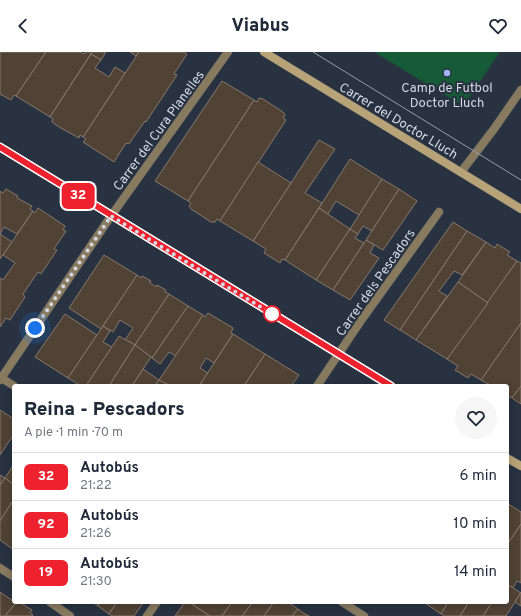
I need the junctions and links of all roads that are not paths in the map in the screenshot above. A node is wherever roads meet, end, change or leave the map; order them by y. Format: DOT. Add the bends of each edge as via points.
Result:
graph roads {
  1 [pos="228,52"];
  2 [pos="264,52"];
  3 [pos="521,90"];
  4 [pos="0,147"];
  5 [pos="461,172"];
  6 [pos="521,209"];
  7 [pos="439,212"];
  8 [pos="111,216"];
  9 [pos="339,354"];
  10 [pos="1,378"];
  11 [pos="318,384"];
  12 [pos="388,384"];
  13 [pos="12,385"];
  14 [pos="509,459"];
  15 [pos="521,466"];
  16 [pos="0,568"];
  17 [pos="12,576"];
  18 [pos="53,604"];
  19 [pos="156,604"];
  20 [pos="345,604"];
  21 [pos="70,616"];
  22 [pos="147,616"];
  23 [pos="364,616"];
  1 -- 8 [label="street, Carrer del Cura Planelles"];
  2 -- 5 [label="street, Carrer del Doctor Lluch"];
  3 -- 5 [label="street"];
  4 -- 8 [label="street"];
  5 -- 6 [label="street, Carrer del Doctor Lluch"];
  7 -- 9 [label="street, Carrer dels Pescadors"];
  8 -- 9 [label="street"];
  8 -- 10 [label="street, Carrer del Cura Planelles"];
  9 -- 11 [label="street, Carrer dels Pescadors"];
  9 -- 12 [label="street"];
  10 -- 13 [label="street"];
  14 -- 15 [label="street"];
  16 -- 17 [label="street"];
  18 -- 21 [label="street"];
  19 -- 22 [label="street"];
  20 -- 23 [label="street"];
}
